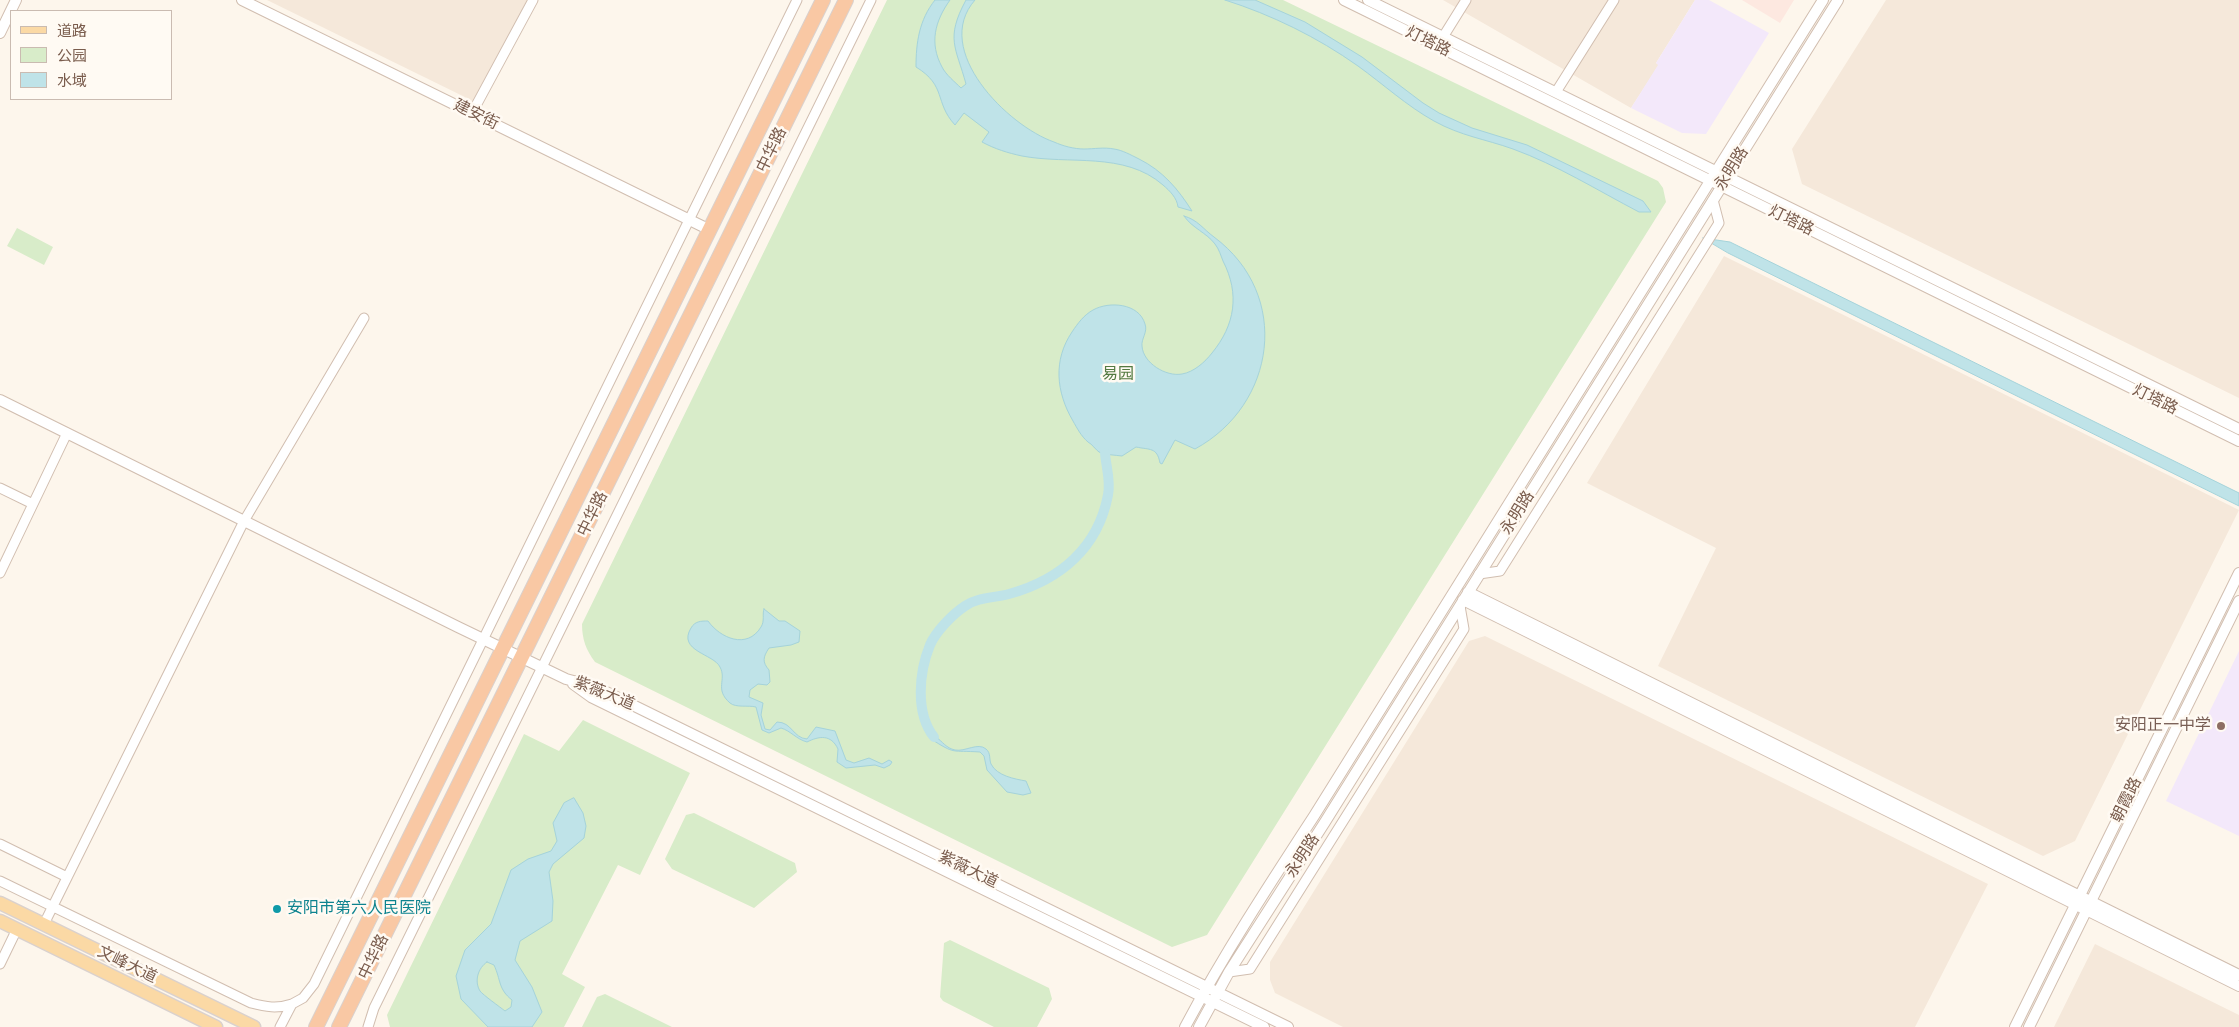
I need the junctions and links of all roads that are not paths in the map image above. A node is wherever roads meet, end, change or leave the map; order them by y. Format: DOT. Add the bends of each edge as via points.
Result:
graph roads {
  1 [pos="242,0"];
  2 [pos="534,0"];
  3 [pos="797,0"];
  4 [pos="823,0"];
  5 [pos="846,0"];
  6 [pos="871,0"];
  7 [pos="1344,0"];
  8 [pos="1368,0"];
  9 [pos="1466,0"];
  10 [pos="1614,0"];
  11 [pos="1823,0"];
  12 [pos="1838,0"];
  13 [pos="10,12"];
  14 [pos="0,33"];
  15 [pos="1442,37"];
  16 [pos="1556,92"];
  17 [pos="472,113"];
  18 [pos="1713,176"];
  19 [pos="1727,177"];
  20 [pos="1722,186"];
  21 [pos="1713,200"];
  22 [pos="689,220"];
  23 [pos="710,230"];
  24 [pos="364,318"];
  25 [pos="0,400"];
  26 [pos="2239,429"];
  27 [pos="67,433"];
  28 [pos="2239,441"];
  29 [pos="0,488"];
  30 [pos="33,504"];
  31 [pos="244,521"];
  32 [pos="0,573"];
  33 [pos="2239,573"];
  34 [pos="1479,574"];
  35 [pos="1464,599"];
  36 [pos="2239,601"];
  37 [pos="484,639"];
  38 [pos="503,649"];
  39 [pos="522,658"];
  40 [pos="542,667"];
  41 [pos="0,844"];
  42 [pos="67,877"];
  43 [pos="0,881"];
  44 [pos="2077,901"];
  45 [pos="0,902"];
  46 [pos="53,907"];
  47 [pos="2089,907"];
  48 [pos="0,921"];
  49 [pos="44,924"];
  50 [pos="17,929"];
  51 [pos="0,964"];
  52 [pos="1229,972"];
  53 [pos="2239,976"];
  54 [pos="2239,986"];
  55 [pos="1204,992"];
  56 [pos="1215,997"];
  57 [pos="292,1004"];
  58 [pos="216,1027"];
  59 [pos="254,1027"];
  60 [pos="280,1027"];
  61 [pos="316,1027"];
  62 [pos="340,1027"];
  63 [pos="368,1027"];
  64 [pos="1185,1027"];
  65 [pos="1199,1027"];
  66 [pos="1264,1027"];
  67 [pos="1288,1027"];
  68 [pos="2015,1027"];
  69 [pos="2029,1027"];
  1 -- 17 [label="street, 建安街"];
  2 -- 17 [label="street"];
  3 -- 22 [label="street"];
  4 -- 23 [label="highway, 中华路"];
  5 -- 39 [label="highway, 中华路"];
  6 -- 40 [label="street"];
  7 -- 18 [label="street, 灯塔路"];
  8 -- 15 [label="street, 灯塔路"];
  9 -- 15 [label="street"];
  10 -- 16 [label="street"];
  11 -- 18 [label="street, 永明路"];
  12 -- 19 [label="street, 永明路"];
  13 -- 14 [label="street"];
  15 -- 16 [label="street, 灯塔路"];
  16 -- 18 [label="street, 灯塔路"];
  17 -- 22 [label="street, 建安街"];
  18 -- 19 [label="street, 灯塔路"];
  18 -- 20 [label="street, 灯塔路"];
  18 -- 55 [label="street, 永明路"];
  19 -- 20 [label="street, 永明路"];
  19 -- 26 [label="street, 灯塔路"];
  20 -- 21 [label="street, 永明路"];
  20 -- 28 [label="street, 灯塔路"];
  21 -- 34 [label="street, 永明路"];
  21 -- 34 [label="street" via="1720,222 1500,571"];
  22 -- 23 [label="street, 建安街"];
  22 -- 37 [label="street"];
  23 -- 38 [label="highway, 中华路"];
  24 -- 31 [label="street"];
  25 -- 27 [label="street, 紫薇大道"];
  27 -- 30 [label="street"];
  27 -- 31 [label="street, 紫薇大道"];
  29 -- 30 [label="street"];
  30 -- 32 [label="street"];
  31 -- 37 [label="street, 紫薇大道"];
  31 -- 42 [label="street"];
  33 -- 44 [label="street, 朝霞路"];
  34 -- 35 [label="street, 永明路"];
  35 -- 44 [label="street"];
  35 -- 52 [label="street, 永明路"];
  35 -- 52 [label="street" via="1464,629 1402,728 1250,969"];
  36 -- 47 [label="street, 朝霞路"];
  37 -- 38 [label="street, 紫薇大道"];
  37 -- 57 [label="street" via="314,984 303,998"];
  38 -- 39 [label="street, 紫薇大道"];
  38 -- 61 [label="highway, 中华路"];
  39 -- 40 [label="street, 紫薇大道"];
  39 -- 62 [label="highway, 中华路"];
  40 -- 55 [label="street, 紫薇大道" via="591,697"];
  40 -- 63 [label="street" via="374,1008"];
  41 -- 42 [label="street"];
  42 -- 46 [label="street"];
  43 -- 46 [label="street"];
  44 -- 47 [label="street"];
  44 -- 68 [label="street, 朝霞路"];
  45 -- 49 [label="main road, 文峰大道"];
  46 -- 49 [label="street"];
  46 -- 57 [label="street" via="251,1004 275,1008"];
  47 -- 53 [label="street"];
  47 -- 54 [label="street"];
  47 -- 69 [label="street, 朝霞路"];
  48 -- 50 [label="main road, 文峰大道"];
  49 -- 59 [label="main road, 文峰大道"];
  50 -- 51 [label="street"];
  50 -- 58 [label="main road, 文峰大道"];
  52 -- 56 [label="street, 永明路"];
  55 -- 56 [label="street, 紫薇大道"];
  55 -- 64 [label="street, 永明路"];
  56 -- 65 [label="street, 永明路"];
  56 -- 66 [label="street, 紫薇大道"];
  56 -- 67 [label="street, 紫薇大道"];
  57 -- 60 [label="street"];
}
